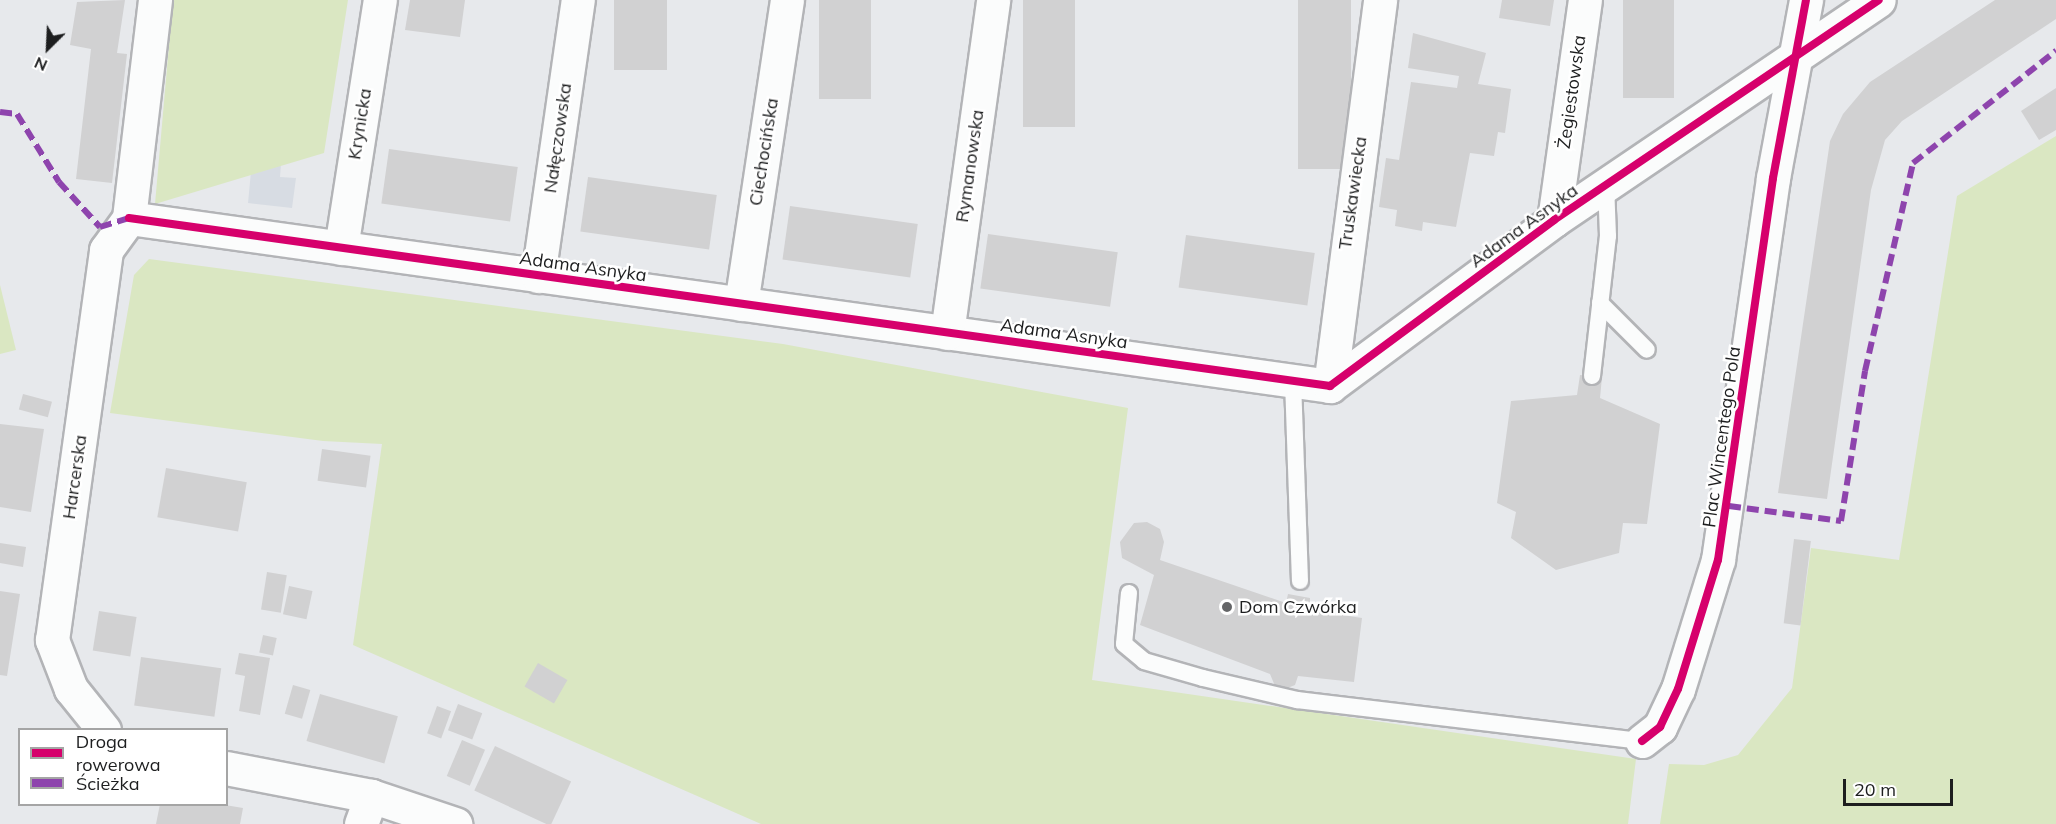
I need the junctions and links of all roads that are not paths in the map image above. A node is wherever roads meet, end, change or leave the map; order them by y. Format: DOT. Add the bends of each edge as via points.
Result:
graph roads {
  1 [pos="155,0"];
  2 [pos="380,0"];
  3 [pos="578,0"];
  4 [pos="787,0"];
  5 [pos="993,0"];
  6 [pos="1380,0"];
  7 [pos="1585,0"];
  8 [pos="1806,0"];
  9 [pos="1879,0"];
  10 [pos="1800,49"];
  11 [pos="1606,184"];
  12 [pos="129,218"];
  13 [pos="1554,220"];
  14 [pos="341,248"];
  15 [pos="538,276"];
  16 [pos="1600,303"];
  17 [pos="741,304"];
  18 [pos="947,333"];
  19 [pos="1647,350"];
  20 [pos="1592,376"];
  21 [pos="1293,381"];
  22 [pos="1330,387"];
  23 [pos="1300,581"];
  24 [pos="1129,593"];
  25 [pos="103,728"];
  26 [pos="1642,741"];
  27 [pos="228,769"];
  28 [pos="366,810"];
  29 [pos="455,824"];
  1 -- 12 [label="street"];
  2 -- 14 [label="street, Krynicka"];
  3 -- 15 [label="street, Nałęczowska"];
  4 -- 17 [label="street, Ciechocińska"];
  5 -- 18 [label="street, Rymanowska"];
  6 -- 22 [label="street, Truskawiecka"];
  7 -- 13 [label="street, Żegiestowska"];
  8 -- 10 [label="street, Plac Wincentego Pola"];
  9 -- 10 [label="street, Adama Asnyka"];
  10 -- 11 [label="street, Adama Asnyka"];
  10 -- 26 [label="street, Plac Wincentego Pola" via="1773,178 1718,560 1678,689 1660,727"];
  11 -- 13 [label="street, Adama Asnyka"];
  11 -- 16 [label="lane" via="1608,236"];
  12 -- 14 [label="street, Adama Asnyka"];
  12 -- 25 [label="street, Harcerska" via="106,250 52,640 71,689"];
  13 -- 22 [label="street, Adama Asnyka"];
  14 -- 15 [label="street, Adama Asnyka"];
  15 -- 17 [label="street, Adama Asnyka"];
  16 -- 19 [label="lane"];
  16 -- 20 [label="lane"];
  17 -- 18 [label="street, Adama Asnyka"];
  18 -- 21 [label="street, Adama Asnyka"];
  21 -- 22 [label="street, Adama Asnyka"];
  21 -- 23 [label="lane"];
  24 -- 26 [label="lane" via="1124,644 1144,661 1296,700"];
  27 -- 28 [label="street"];
  28 -- 29 [label="street"];
}
